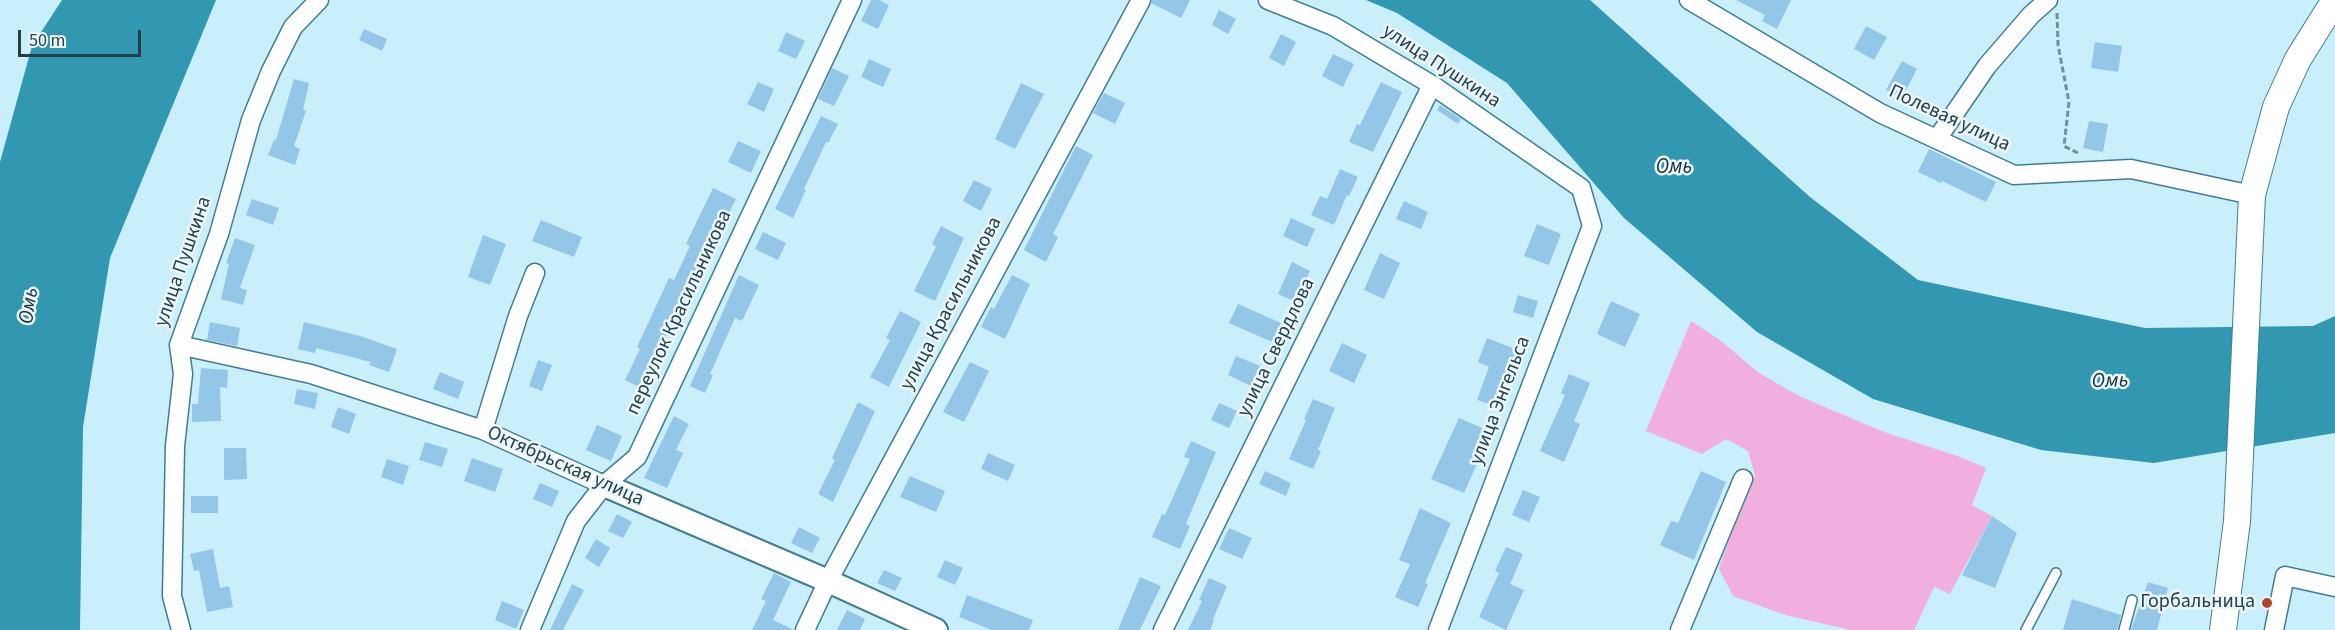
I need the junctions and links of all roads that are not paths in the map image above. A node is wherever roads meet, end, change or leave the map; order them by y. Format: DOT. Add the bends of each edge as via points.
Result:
graph roads {
  1 [pos="319,0"];
  2 [pos="852,0"];
  3 [pos="1141,0"];
  4 [pos="1268,0"];
  5 [pos="1689,0"];
  6 [pos="2335,0"];
  7 [pos="2053,6"];
  8 [pos="1432,85"];
  9 [pos="1937,139"];
  10 [pos="1581,188"];
  11 [pos="2252,195"];
  12 [pos="535,273"];
  13 [pos="179,345"];
  14 [pos="483,430"];
  15 [pos="1743,479"];
  16 [pos="604,485"];
  17 [pos="2056,573"];
  18 [pos="828,581"];
  19 [pos="2335,587"];
  20 [pos="2132,600"];
  21 [pos="181,630"];
  22 [pos="530,630"];
  23 [pos="805,630"];
  24 [pos="936,630"];
  25 [pos="1163,630"];
  26 [pos="1438,630"];
  27 [pos="1680,630"];
  28 [pos="2026,630"];
  29 [pos="2124,630"];
  30 [pos="2223,630"];
  31 [pos="2274,630"];
  1 -- 13 [label="street, улица Пушкина" via="293,27 251,120 219,234"];
  2 -- 16 [label="street, переулок Красильникова" via="637,458"];
  3 -- 18 [label="street, улица Красильникова"];
  4 -- 8 [label="street, улица Пушкина" via="1333,26"];
  5 -- 9 [label="street, Полевая улица" via="1880,113"];
  6 -- 11 [label="main road" via="2298,59 2276,107"];
  7 -- 9 [label="street" via="2031,15 1987,66"];
  8 -- 10 [label="street, улица Пушкина"];
  8 -- 25 [label="street, улица Свердлова"];
  9 -- 11 [label="street, Полевая улица" via="2014,175 2131,169"];
  10 -- 26 [label="street, улица Энгельса" via="1592,226"];
  11 -- 30 [label="main road" via="2237,521"];
  12 -- 14 [label="street"];
  13 -- 14 [label="street, Октябрьская улица" via="311,374"];
  13 -- 21 [label="street, улица Пушкина" via="183,374 175,446 172,596"];
  14 -- 16 [label="street, Октябрьская улица"];
  15 -- 27 [label="street"];
  16 -- 18 [label="street, Октябрьская улица"];
  16 -- 22 [label="street, переулок Красильникова" via="576,521"];
  17 -- 28 [label="lane"];
  18 -- 23 [label="street, улица Красильникова"];
  18 -- 24 [label="street, Октябрьская улица"];
  19 -- 31 [label="street" via="2285,576"];
  20 -- 29 [label="lane"];
}
